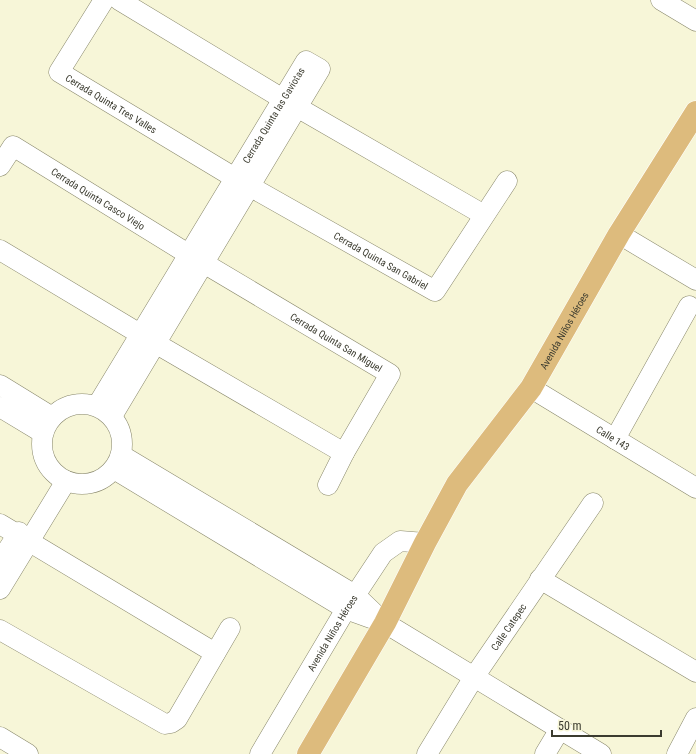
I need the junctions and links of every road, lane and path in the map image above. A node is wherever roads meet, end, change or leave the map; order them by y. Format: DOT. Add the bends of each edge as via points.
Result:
graph roads {
  1 [pos="104,0"];
  2 [pos="119,0"];
  3 [pos="661,0"];
  4 [pos="696,21"];
  5 [pos="290,103"];
  6 [pos="696,112"];
  7 [pos="0,166"];
  8 [pos="507,181"];
  9 [pos="242,182"];
  10 [pos="484,215"];
  11 [pos="619,234"];
  12 [pos="0,250"];
  13 [pos="196,259"];
  14 [pos="696,280"];
  15 [pos="689,306"];
  16 [pos="148,339"];
  17 [pos="0,385"];
  18 [pos="531,388"];
  19 [pos="0,407"];
  20 [pos="104,411"];
  21 [pos="48,425"];
  22 [pos="615,439"];
  23 [pos="344,453"];
  24 [pos="117,462"];
  25 [pos="60,478"];
  26 [pos="328,485"];
  27 [pos="696,488"];
  28 [pos="593,502"];
  29 [pos="0,524"];
  30 [pos="23,538"];
  31 [pos="425,543"];
  32 [pos="0,562"];
  33 [pos="540,579"];
  34 [pos="0,589"];
  35 [pos="350,602"];
  36 [pos="385,623"];
  37 [pos="230,628"];
  38 [pos="0,630"];
  39 [pos="215,653"];
  40 [pos="696,672"];
  41 [pos="474,677"];
  42 [pos="696,718"];
  43 [pos="560,729"];
  44 [pos="0,737"];
  45 [pos="28,754"];
  46 [pos="260,754"];
  47 [pos="308,754"];
  48 [pos="428,754"];
  49 [pos="545,754"];
  50 [pos="601,754"];
  51 [pos="677,754"];
  1 -- 9 [label="street, Cerrada Quinta Tres Valles" via="59,72"];
  2 -- 5 [label="street"];
  3 -- 4 [label="street"];
  5 -- 9 [label="street, Cerrada Quinta las Gaviotas"];
  5 -- 10 [label="street"];
  6 -- 11 [label="main road, Avenida Niños Héroes"];
  7 -- 13 [label="street, Cerrada Quinta Casco Viejo" via="12,146"];
  8 -- 10 [label="street, Cerrada Quinta San Gabriel"];
  9 -- 10 [label="street, Cerrada Quinta San Gabriel" via="435,291"];
  9 -- 13 [label="street, Cerrada Quinta las Gaviotas"];
  11 -- 14 [label="street"];
  11 -- 18 [label="main road, Avenida Niños Héroes"];
  12 -- 16 [label="street"];
  13 -- 16 [label="street, Cerrada Quinta las Gaviotas"];
  13 -- 23 [label="street, Cerrada Quinta San Miguel" via="390,374"];
  15 -- 22 [label="street"];
  16 -- 20 [label="street, Cerrada Quinta las Gaviotas"];
  16 -- 23 [label="street"];
  17 -- 21 [label="street"];
  18 -- 22 [label="street, Calle 143"];
  18 -- 31 [label="main road, Avenida Niños Héroes" via="457,484"];
  19 -- 21 [label="street"];
  20 -- 21 [label="street" via="85,404 73,405 61,409"];
  20 -- 24 [label="street" via="118,424 122,434 123,445"];
  21 -- 25 [label="street" via="41,444 43,455 48,466"];
  22 -- 27 [label="street, Calle 143"];
  23 -- 26 [label="street, Cerrada Quinta San Miguel"];
  24 -- 25 [label="street" via="104,478 92,483 78,485"];
  24 -- 35 [label="street"];
  25 -- 30 [label="street"];
  28 -- 33 [label="street, Calle Catepec"];
  29 -- 30 [label="street"];
  30 -- 32 [label="street"];
  30 -- 34 [label="street"];
  30 -- 39 [label="street"];
  31 -- 35 [label="street, Avenida Niños Héroes" via="400,541 383,553"];
  31 -- 36 [label="main road, Avenida Niños Héroes"];
  33 -- 40 [label="street"];
  33 -- 41 [label="street, Calle Catepec"];
  35 -- 36 [label="street"];
  35 -- 46 [label="street, Avenida Niños Héroes"];
  36 -- 41 [label="street"];
  36 -- 47 [label="main road, Avenida Niños Héroes"];
  37 -- 39 [label="street"];
  38 -- 39 [label="street" via="165,724 177,718"];
  41 -- 43 [label="street"];
  41 -- 48 [label="street, Calle Catepec"];
  42 -- 51 [label="street"];
  43 -- 49 [label="street"];
  43 -- 50 [label="street"];
  44 -- 45 [label="street"];
}
